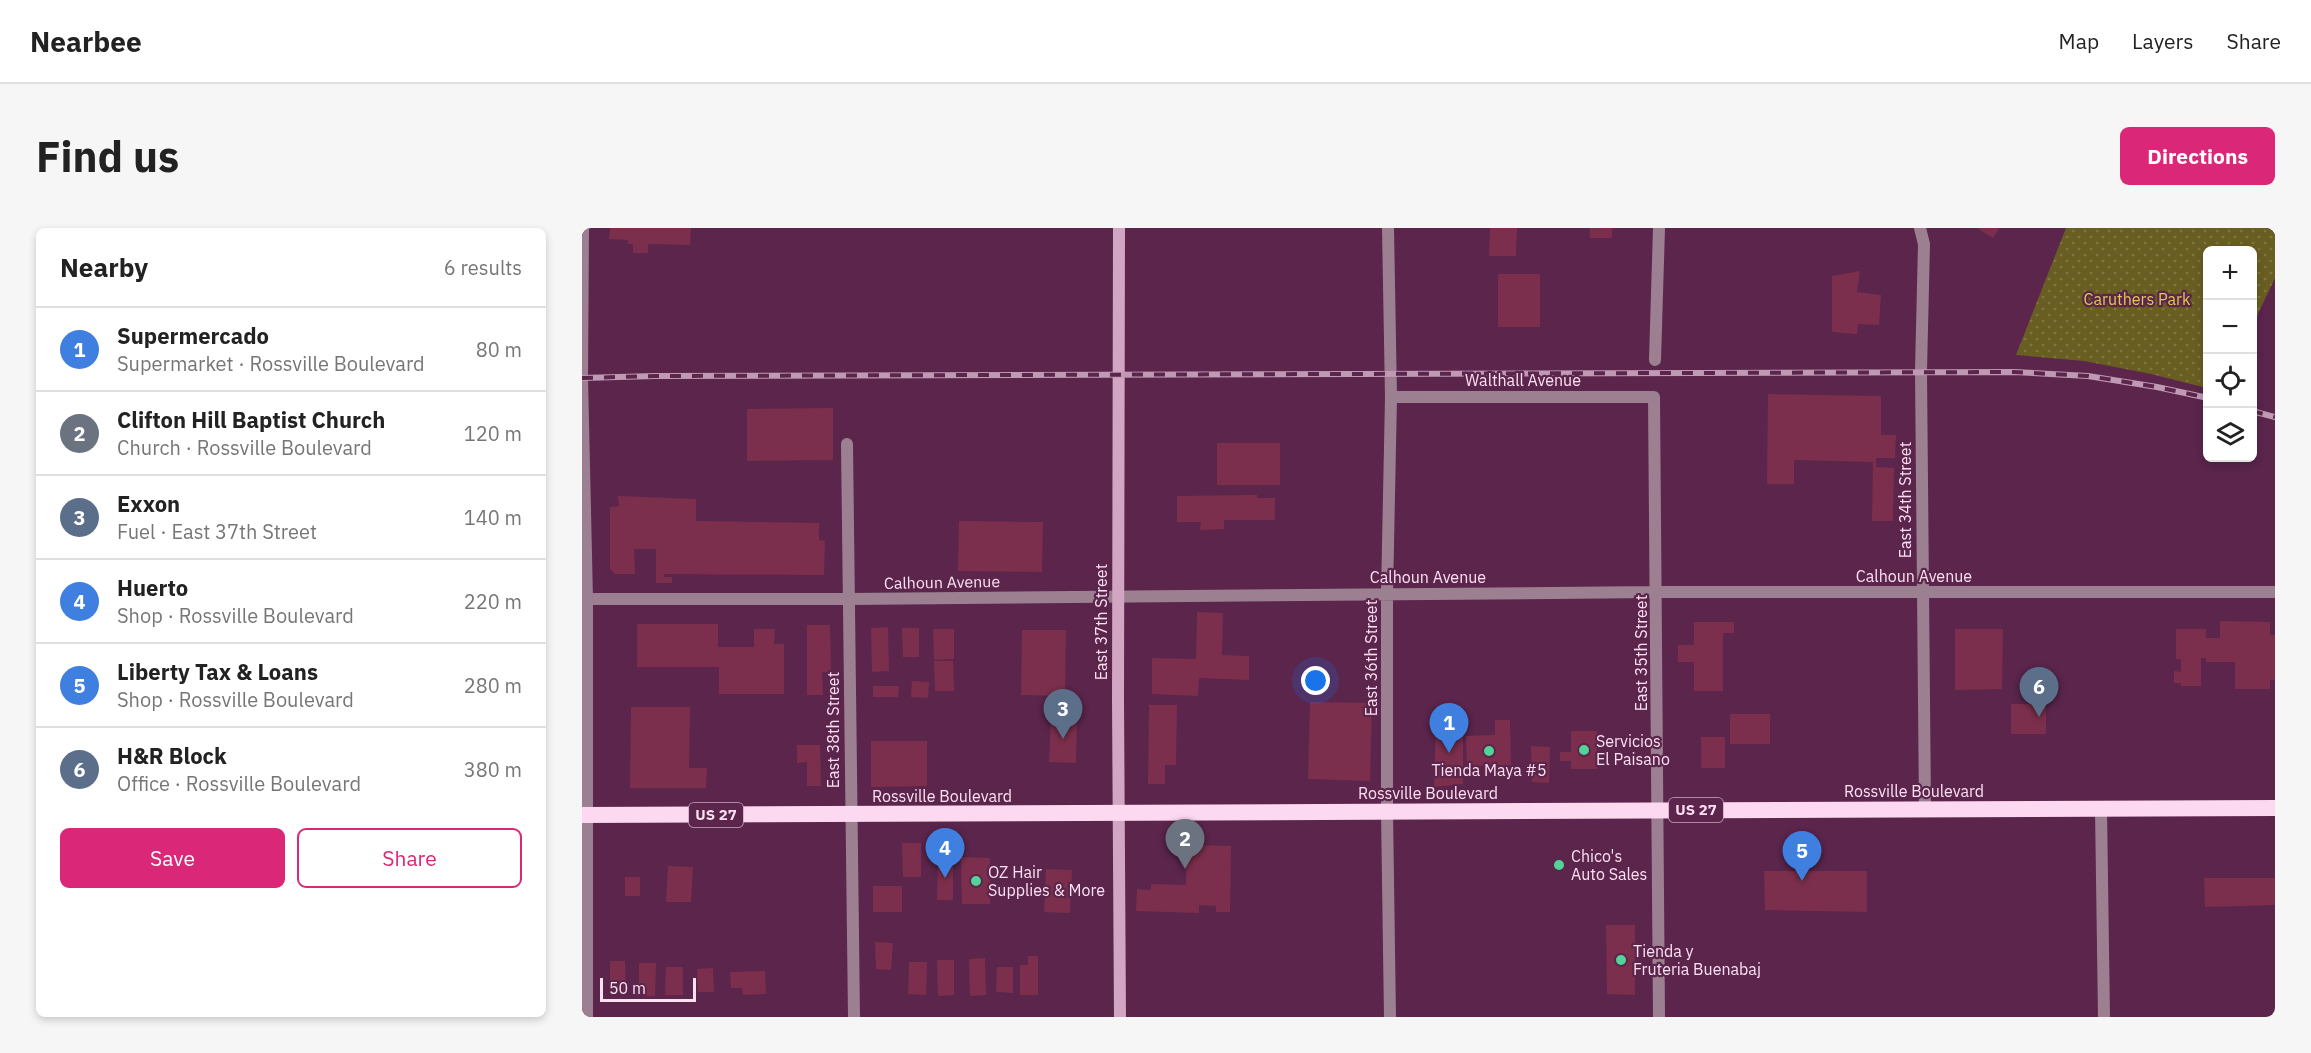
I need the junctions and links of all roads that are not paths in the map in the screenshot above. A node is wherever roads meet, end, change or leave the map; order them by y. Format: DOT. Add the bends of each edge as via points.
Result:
graph roads {
  1 [pos="583,228"];
  2 [pos="1119,228"];
  3 [pos="1388,228"];
  4 [pos="1659,228"];
  5 [pos="1920,228"];
  6 [pos="1655,360"];
  7 [pos="1391,397"];
  8 [pos="1654,397"];
  9 [pos="847,444"];
  10 [pos="1657,592"];
  11 [pos="2275,592"];
  12 [pos="1922,593"];
  13 [pos="1387,594"];
  14 [pos="1118,596"];
  15 [pos="585,599"];
  16 [pos="849,599"];
  17 [pos="2101,808"];
  18 [pos="2275,808"];
  19 [pos="1925,809"];
  20 [pos="1657,810"];
  21 [pos="1387,811"];
  22 [pos="1118,813"];
  23 [pos="584,815"];
  24 [pos="850,815"];
  25 [pos="587,1017"];
  26 [pos="854,1017"];
  27 [pos="1120,1017"];
  28 [pos="1390,1017"];
  29 [pos="1659,1017"];
  30 [pos="2104,1017"];
  1 -- 15 [label="street"];
  2 -- 14 [label="main road, East 37th Street"];
  3 -- 7 [label="street, East 36th Street"];
  4 -- 6 [label="street"];
  5 -- 12 [label="street, East 34th Street" via="1924,244"];
  7 -- 8 [label="street, Walthall Avenue"];
  7 -- 13 [label="street, East 36th Street"];
  8 -- 10 [label="street, East 35th Street"];
  9 -- 16 [label="street, East 38th Street"];
  10 -- 12 [label="street, Calhoun Avenue"];
  10 -- 13 [label="street, Calhoun Avenue"];
  10 -- 20 [label="street, East 35th Street"];
  11 -- 12 [label="street, Calhoun Avenue"];
  12 -- 19 [label="street, East 34th Street"];
  13 -- 14 [label="street, Calhoun Avenue"];
  13 -- 21 [label="street, East 36th Street"];
  14 -- 16 [label="street, Calhoun Avenue"];
  14 -- 22 [label="main road, East 37th Street"];
  15 -- 16 [label="street, Calhoun Avenue"];
  15 -- 23 [label="street"];
  16 -- 24 [label="street, East 38th Street"];
  17 -- 18 [label="highway, Rossville Boulevard / US 27"];
  17 -- 19 [label="highway, Rossville Boulevard / US 27"];
  17 -- 30 [label="street"];
  19 -- 20 [label="highway, Rossville Boulevard / US 27"];
  20 -- 21 [label="highway, Rossville Boulevard / US 27"];
  20 -- 29 [label="street, East 35th Street"];
  21 -- 22 [label="highway, Rossville Boulevard / US 27"];
  21 -- 28 [label="street, East 36th Street"];
  22 -- 24 [label="highway, Rossville Boulevard / US 27"];
  22 -- 27 [label="main road, East 37th Street"];
  23 -- 24 [label="highway, Rossville Boulevard / US 27"];
  23 -- 25 [label="street"];
  24 -- 26 [label="street, East 38th Street"];
}
